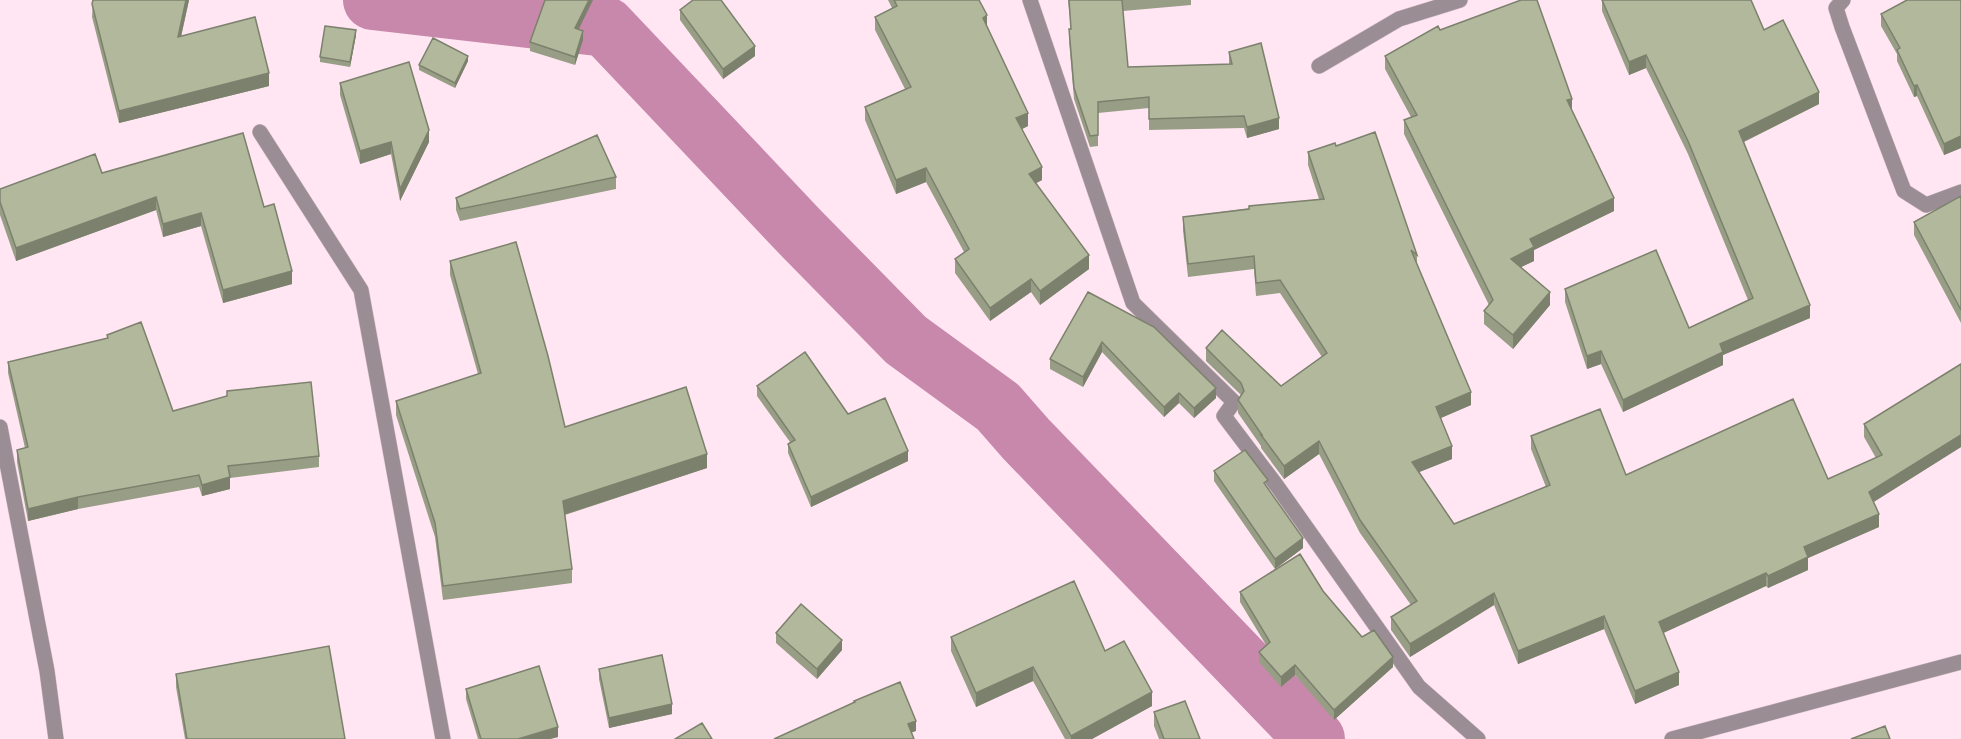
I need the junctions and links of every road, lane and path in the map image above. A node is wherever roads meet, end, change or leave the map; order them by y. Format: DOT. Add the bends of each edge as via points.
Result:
graph roads {
  1 [pos="1030,0"];
  2 [pos="1460,0"];
  3 [pos="1843,0"];
  4 [pos="1319,66"];
  5 [pos="260,132"];
  6 [pos="1961,192"];
  7 [pos="0,427"];
  8 [pos="1961,662"];
  9 [pos="56,739"];
  10 [pos="443,739"];
  11 [pos="1478,739"];
  12 [pos="1674,739"];
  1 -- 11 [label="street" via="1133,303 1234,402 1224,416 1419,687"];
  2 -- 4 [label="street" via="1399,19"];
  3 -- 6 [label="street" via="1836,8 1842,27 1904,191 1926,205"];
  5 -- 10 [label="street" via="361,290"];
  7 -- 9 [label="street" via="47,671"];
  8 -- 12 [label="street"];
}
